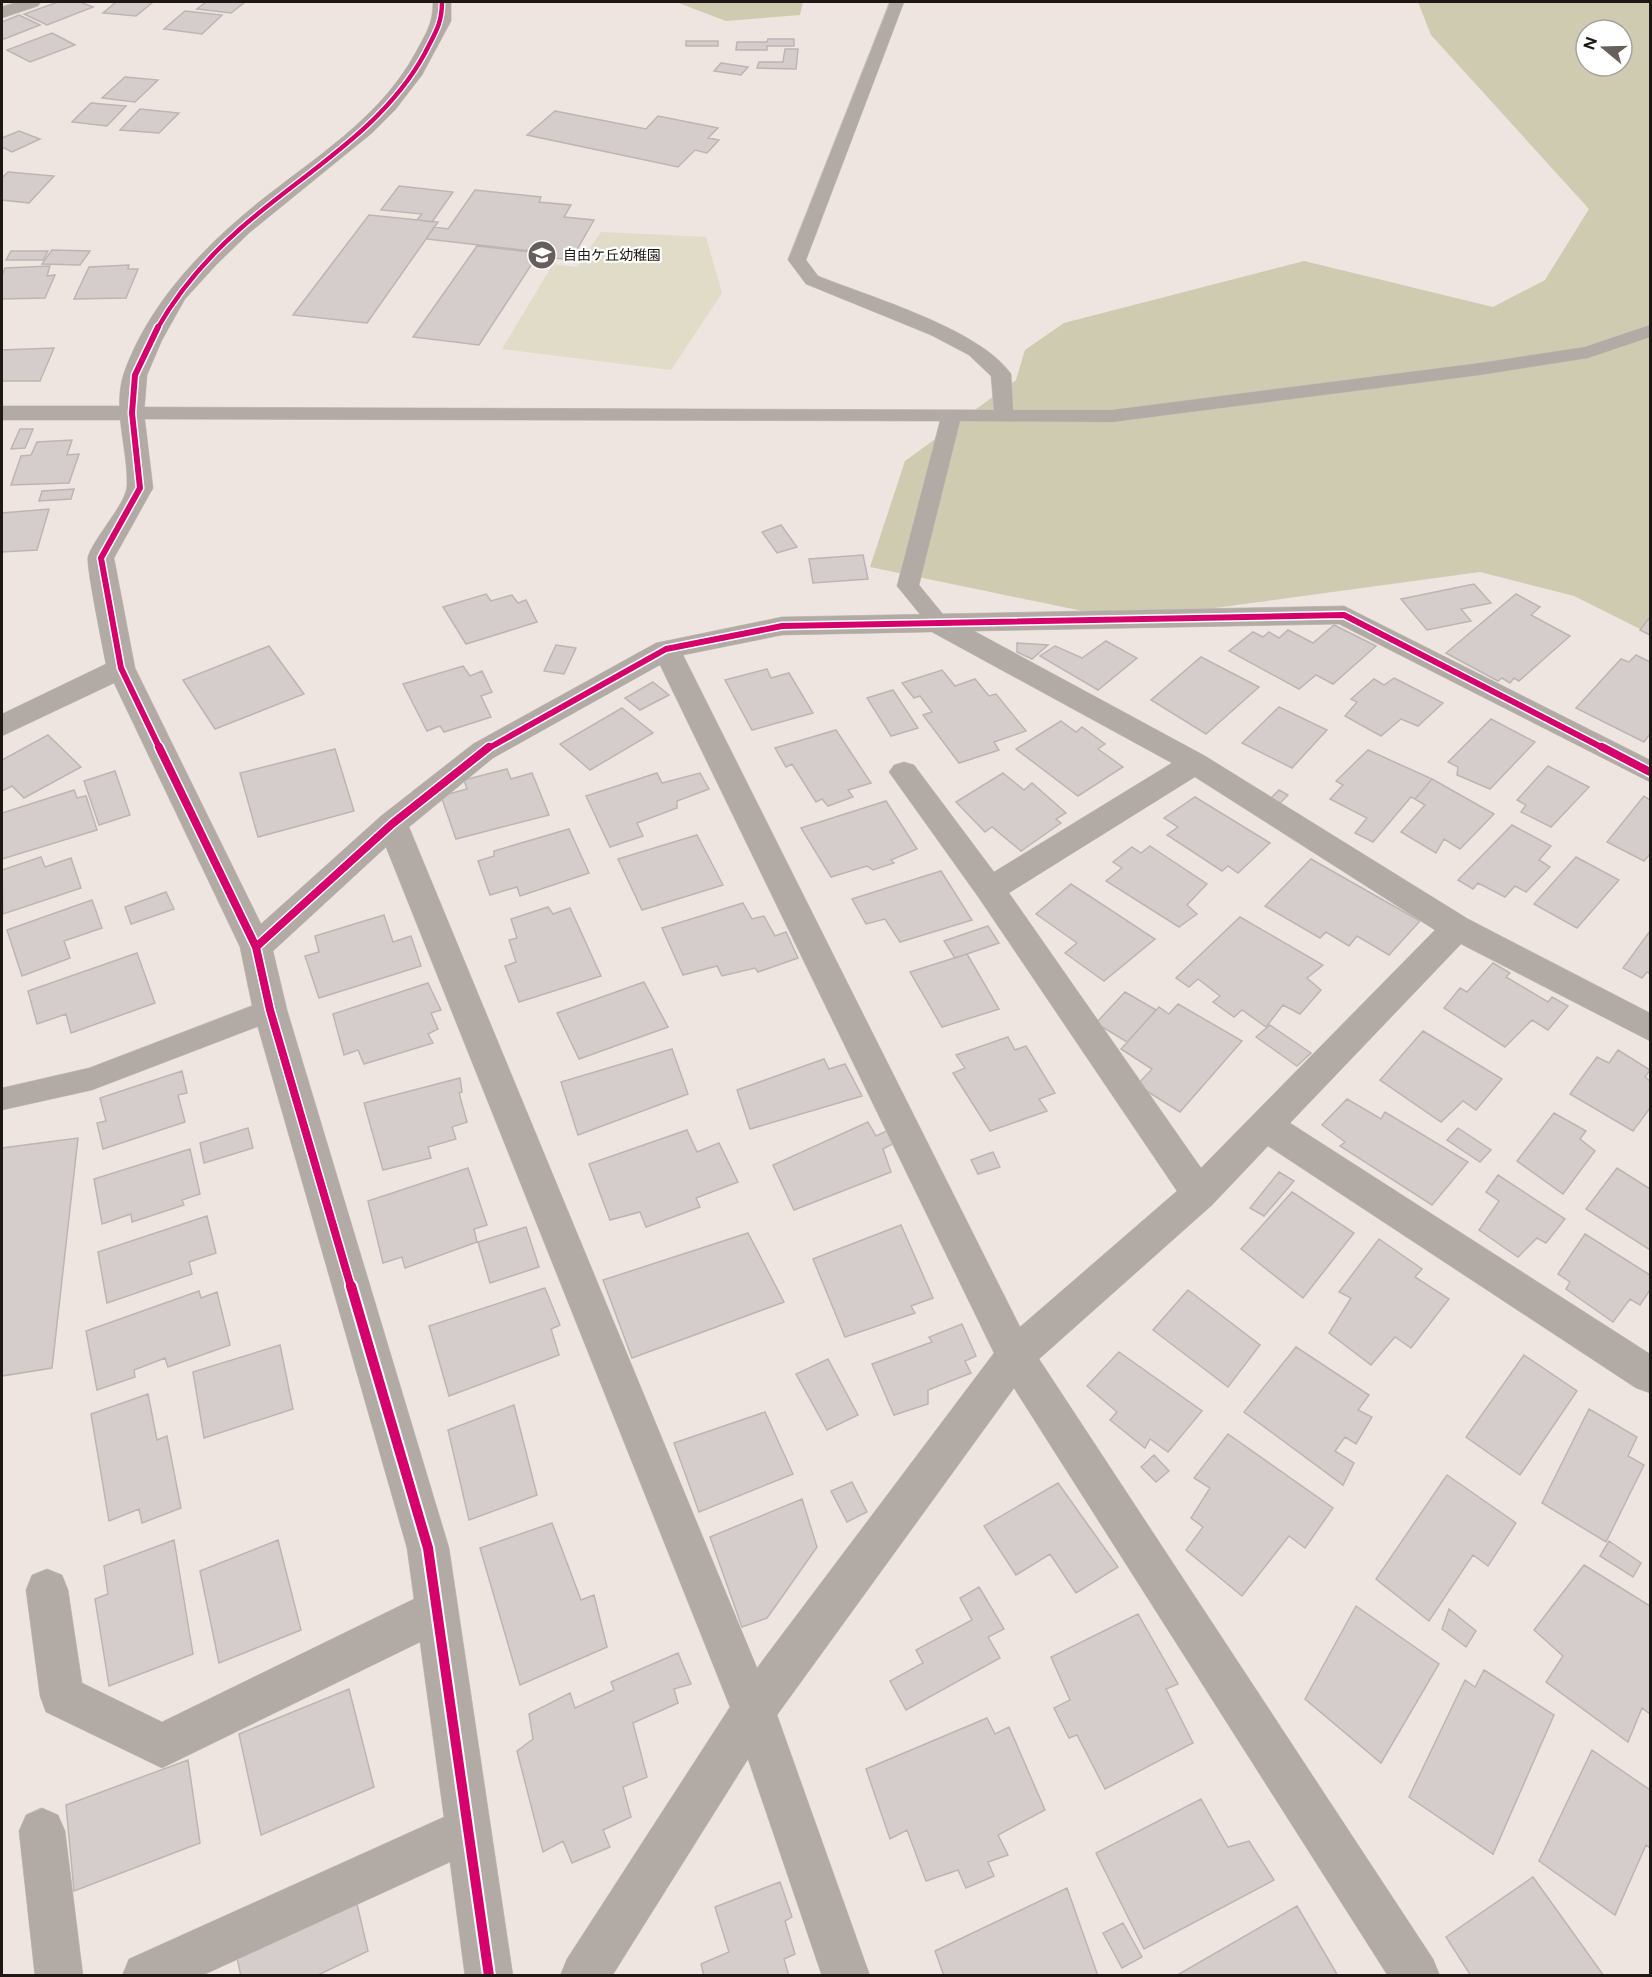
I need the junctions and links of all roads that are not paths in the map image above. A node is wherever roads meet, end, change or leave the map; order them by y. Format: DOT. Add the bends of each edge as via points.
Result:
graph roads {
  1 [pos="32,2"];
  2 [pos="442,2"];
  3 [pos="897,2"];
  4 [pos="2,13"];
  5 [pos="1650,331"];
  6 [pos="2,413"];
  7 [pos="132,413"];
  8 [pos="951,417"];
  9 [pos="1004,417"];
  10 [pos="940,624"];
  11 [pos="666,649"];
  12 [pos="121,668"];
  13 [pos="2,726"];
  14 [pos="1195,763"];
  15 [pos="904,772"];
  16 [pos="1650,772"];
  17 [pos="392,824"];
  18 [pos="990,890"];
  19 [pos="1457,928"];
  20 [pos="256,947"];
  21 [pos="270,1010"];
  22 [pos="1650,1028"];
  23 [pos="2,1099"];
  24 [pos="1264,1125"];
  25 [pos="1198,1194"];
  26 [pos="1015,1356"];
  27 [pos="1650,1374"];
  28 [pos="47,1590"];
  29 [pos="436,1611"];
  30 [pos="753,1710"];
  31 [pos="468,1830"];
  32 [pos="42,1831"];
  33 [pos="59,1976"];
  34 [pos="146,1976"];
  35 [pos="489,1976"];
  36 [pos="584,1976"];
  37 [pos="846,1976"];
  38 [pos="1416,1976"];
  1 -- 4 [label="street"];
  2 -- 7 [label="street" via="442,21 413,75 388,106 365,129 241,228 176,296 135,375"];
  3 -- 9 [label="lane" via="797,260 812,280 938,331 976,351 1001,374"];
  5 -- 9 [label="lane" via="1588,352 1480,369 1112,416"];
  6 -- 7 [label="street"];
  7 -- 8 [label="lane"];
  7 -- 12 [label="street" via="140,488 101,558"];
  8 -- 9 [label="lane"];
  8 -- 10 [label="lane" via="908,586"];
  10 -- 11 [label="street" via="782,626"];
  10 -- 14 [label="street"];
  10 -- 16 [label="street" via="1344,615"];
  11 -- 17 [label="street" via="483,751"];
  11 -- 26 [label="street"];
  12 -- 13 [label="street"];
  12 -- 20 [label="street"];
  14 -- 18 [label="street"];
  14 -- 19 [label="street"];
  15 -- 18 [label="street"];
  17 -- 20 [label="street"];
  17 -- 30 [label="street"];
  18 -- 25 [label="street"];
  19 -- 22 [label="street"];
  19 -- 24 [label="street"];
  20 -- 21 [label="street"];
  21 -- 23 [label="lane" via="92,1078"];
  21 -- 29 [label="street" via="428,1548"];
  24 -- 25 [label="street"];
  24 -- 27 [label="street"];
  25 -- 26 [label="street"];
  26 -- 30 [label="street"];
  26 -- 38 [label="street"];
  28 -- 29 [label="street" via="62,1696 162,1746"];
  29 -- 31 [label="street"];
  30 -- 36 [label="street"];
  30 -- 37 [label="street"];
  31 -- 34 [label="street"];
  31 -- 35 [label="street"];
  32 -- 33 [label="street"];
}
